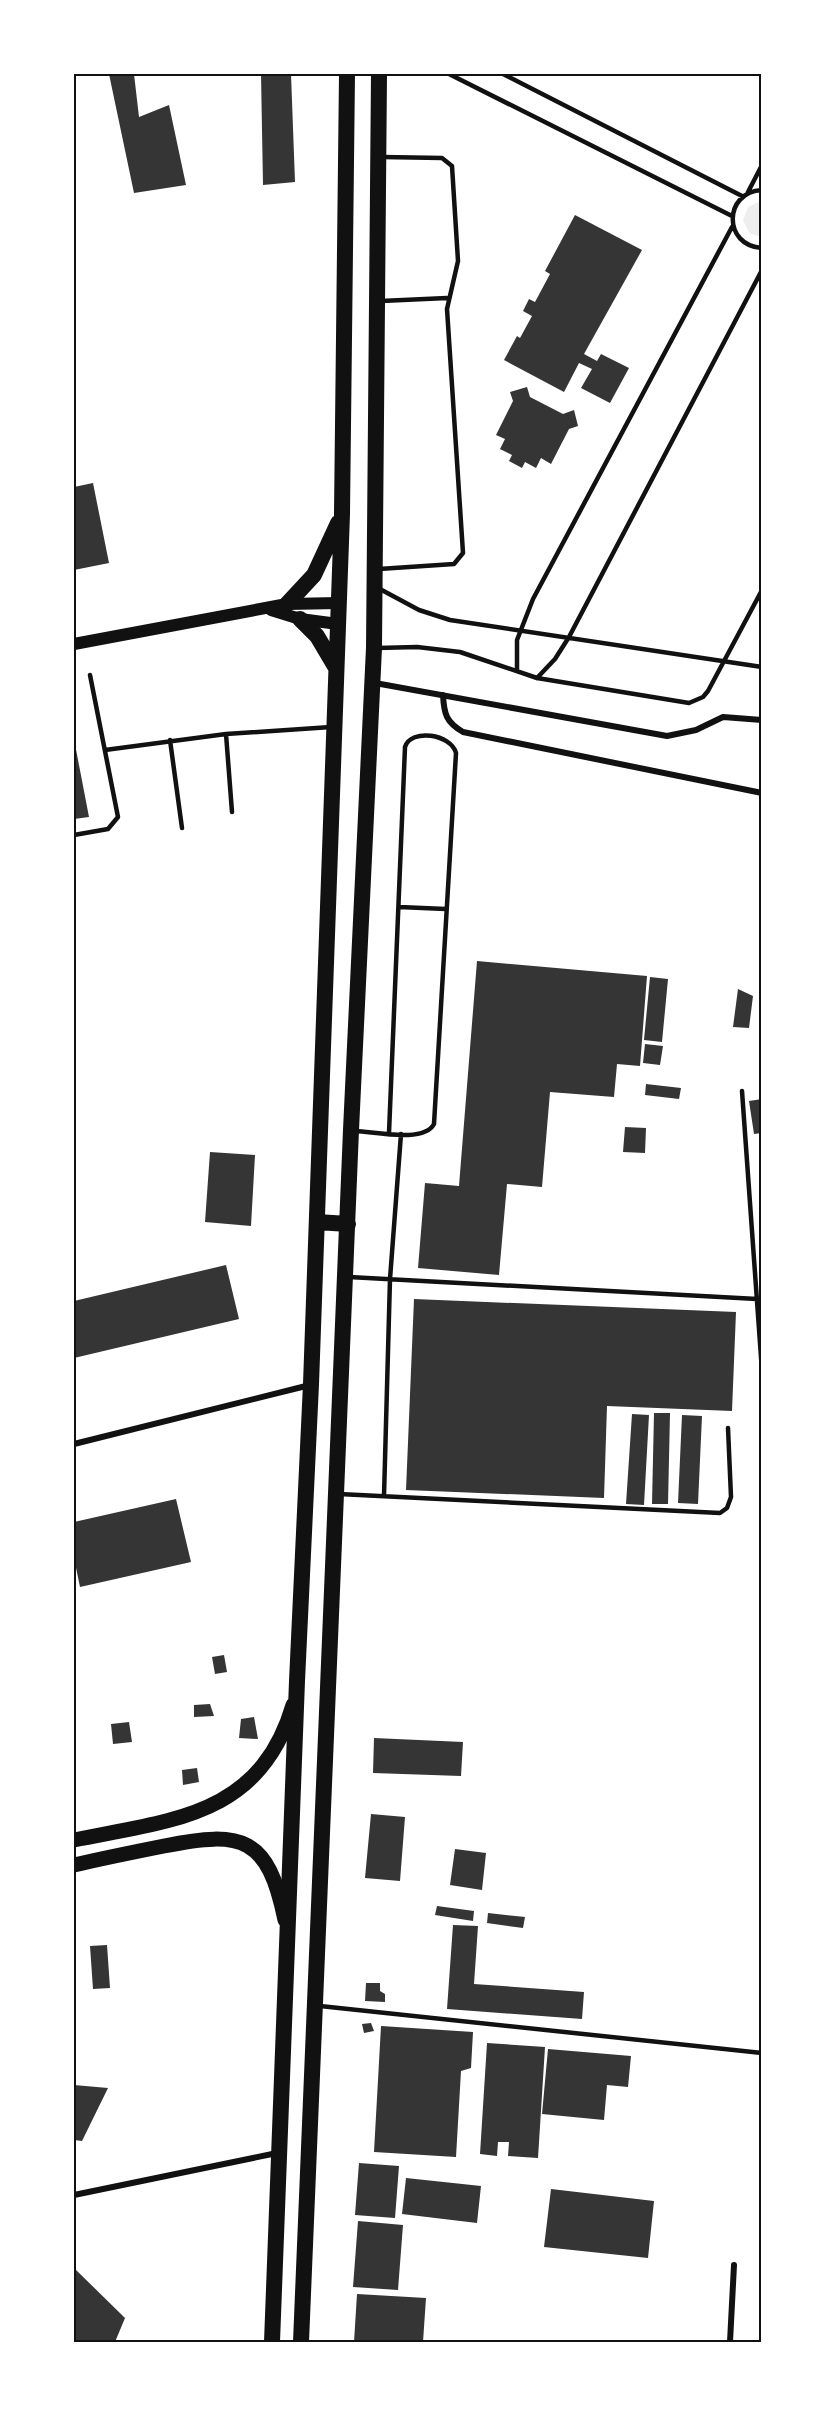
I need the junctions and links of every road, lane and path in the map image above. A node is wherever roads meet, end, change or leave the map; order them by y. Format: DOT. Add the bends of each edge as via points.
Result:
graph roads {
  1 [pos="347,74"];
  2 [pos="379,74"];
  3 [pos="449,74"];
  4 [pos="503,74"];
  5 [pos="379,157"];
  6 [pos="762,165"];
  7 [pos="762,190"];
  8 [pos="748,192"];
  9 [pos="742,196"];
  10 [pos="732,216"];
  11 [pos="732,227"];
  12 [pos="762,248"];
  13 [pos="762,270"];
  14 [pos="447,298"];
  15 [pos="378,302"];
  16 [pos="342,514"];
  17 [pos="376,569"];
  18 [pos="376,587"];
  19 [pos="762,590"];
  20 [pos="339,603"];
  21 [pos="287,604"];
  22 [pos="269,609"];
  23 [pos="300,619"];
  24 [pos="338,624"];
  25 [pos="520,630"];
  26 [pos="569,638"];
  27 [pos="74,644"];
  28 [pos="374,648"];
  29 [pos="724,661"];
  30 [pos="762,667"];
  31 [pos="336,668"];
  32 [pos="517,671"];
  33 [pos="90,675"];
  34 [pos="537,678"];
  35 [pos="372,683"];
  36 [pos="443,695"];
  37 [pos="762,720"];
  38 [pos="334,727"];
  39 [pos="226,734"];
  40 [pos="170,740"];
  41 [pos="105,750"];
  42 [pos="762,793"];
  43 [pos="232,812"];
  44 [pos="182,828"];
  45 [pos="74,835"];
  46 [pos="399,907"];
  47 [pos="446,909"];
  48 [pos="742,1091"];
  49 [pos="351,1130"];
  50 [pos="389,1133"];
  51 [pos="401,1134"];
  52 [pos="317,1222"];
  53 [pos="348,1224"];
  54 [pos="346,1277"];
  55 [pos="390,1279"];
  56 [pos="757,1299"];
  57 [pos="762,1371"];
  58 [pos="311,1384"];
  59 [pos="728,1428"];
  60 [pos="74,1444"];
  61 [pos="336,1494"];
  62 [pos="384,1496"];
  63 [pos="297,1681"];
  64 [pos="74,1840"];
  65 [pos="74,1864"];
  66 [pos="288,1937"];
  67 [pos="313,2006"];
  68 [pos="762,2053"];
  69 [pos="281,2152"];
  70 [pos="74,2195"];
  71 [pos="734,2265"];
  72 [pos="272,2343"];
  73 [pos="301,2343"];
  74 [pos="730,2343"];
  1 -- 16 [label="highway"];
  2 -- 5 [label="highway"];
  3 -- 10 [label="lane"];
  4 -- 9 [label="lane"];
  5 -- 14 [label="lane" via="442,158 452,166 458,261"];
  5 -- 15 [label="highway"];
  6 -- 8 [label="lane"];
  7 -- 8 [label="lane"];
  8 -- 9 [label="lane"];
  9 -- 10 [label="lane"];
  10 -- 11 [label="lane"];
  11 -- 12 [label="lane" via="745,243"];
  11 -- 25 [label="lane"];
  13 -- 26 [label="lane"];
  14 -- 15 [label="lane"];
  14 -- 17 [label="lane" via="463,553 454,564"];
  15 -- 17 [label="highway"];
  16 -- 20 [label="highway"];
  16 -- 21 [label="highway" via="314,575"];
  17 -- 18 [label="highway"];
  18 -- 25 [label="lane" via="434,616"];
  18 -- 28 [label="highway"];
  19 -- 29 [label="lane"];
  20 -- 21 [label="main road"];
  20 -- 24 [label="highway"];
  21 -- 22 [label="main road"];
  22 -- 23 [label="main road"];
  22 -- 27 [label="main road"];
  23 -- 24 [label="main road"];
  23 -- 31 [label="highway" via="317,636"];
  24 -- 31 [label="highway"];
  25 -- 26 [label="lane"];
  25 -- 32 [label="lane"];
  26 -- 29 [label="lane"];
  26 -- 34 [label="lane"];
  28 -- 32 [label="lane" via="460,652"];
  28 -- 35 [label="highway"];
  29 -- 30 [label="lane"];
  29 -- 34 [label="lane" via="703,697 689,703"];
  31 -- 38 [label="highway"];
  32 -- 34 [label="lane"];
  33 -- 41 [label="lane"];
  35 -- 36 [label="street"];
  35 -- 49 [label="highway"];
  36 -- 37 [label="street" via="667,736 696,730 723,717"];
  36 -- 42 [label="street" via="444,715 463,732"];
  38 -- 39 [label="lane"];
  38 -- 52 [label="highway"];
  39 -- 40 [label="lane"];
  39 -- 43 [label="lane"];
  40 -- 41 [label="lane"];
  40 -- 44 [label="lane"];
  41 -- 45 [label="lane" via="118,812 116,822 108,829"];
  46 -- 47 [label="lane"];
  46 -- 47 [label="lane" via="405,747 415,736 448,740 456,753"];
  46 -- 50 [label="lane"];
  47 -- 51 [label="lane" via="434,1124 426,1134"];
  48 -- 56 [label="lane"];
  49 -- 50 [label="lane"];
  49 -- 53 [label="highway"];
  50 -- 51 [label="lane"];
  51 -- 55 [label="lane"];
  52 -- 53 [label="highway"];
  52 -- 58 [label="highway"];
  53 -- 54 [label="highway"];
  54 -- 55 [label="lane"];
  54 -- 61 [label="highway"];
  55 -- 56 [label="lane"];
  55 -- 62 [label="lane"];
  56 -- 57 [label="lane"];
  58 -- 60 [label="street"];
  58 -- 63 [label="highway"];
  59 -- 62 [label="lane" via="731,1497 720,1513"];
  61 -- 62 [label="lane"];
  61 -- 67 [label="highway"];
  63 -- 64 [label="main road" via="288,1720 270,1756 258,1772 227,1798 194,1814"];
  63 -- 66 [label="highway"];
  65 -- 66 [label="main road" via="203,1838 230,1839 250,1848 265,1863"];
  66 -- 69 [label="highway"];
  67 -- 68 [label="lane"];
  67 -- 73 [label="highway"];
  69 -- 70 [label="street"];
  69 -- 72 [label="highway"];
  71 -- 74 [label="street"];
}
